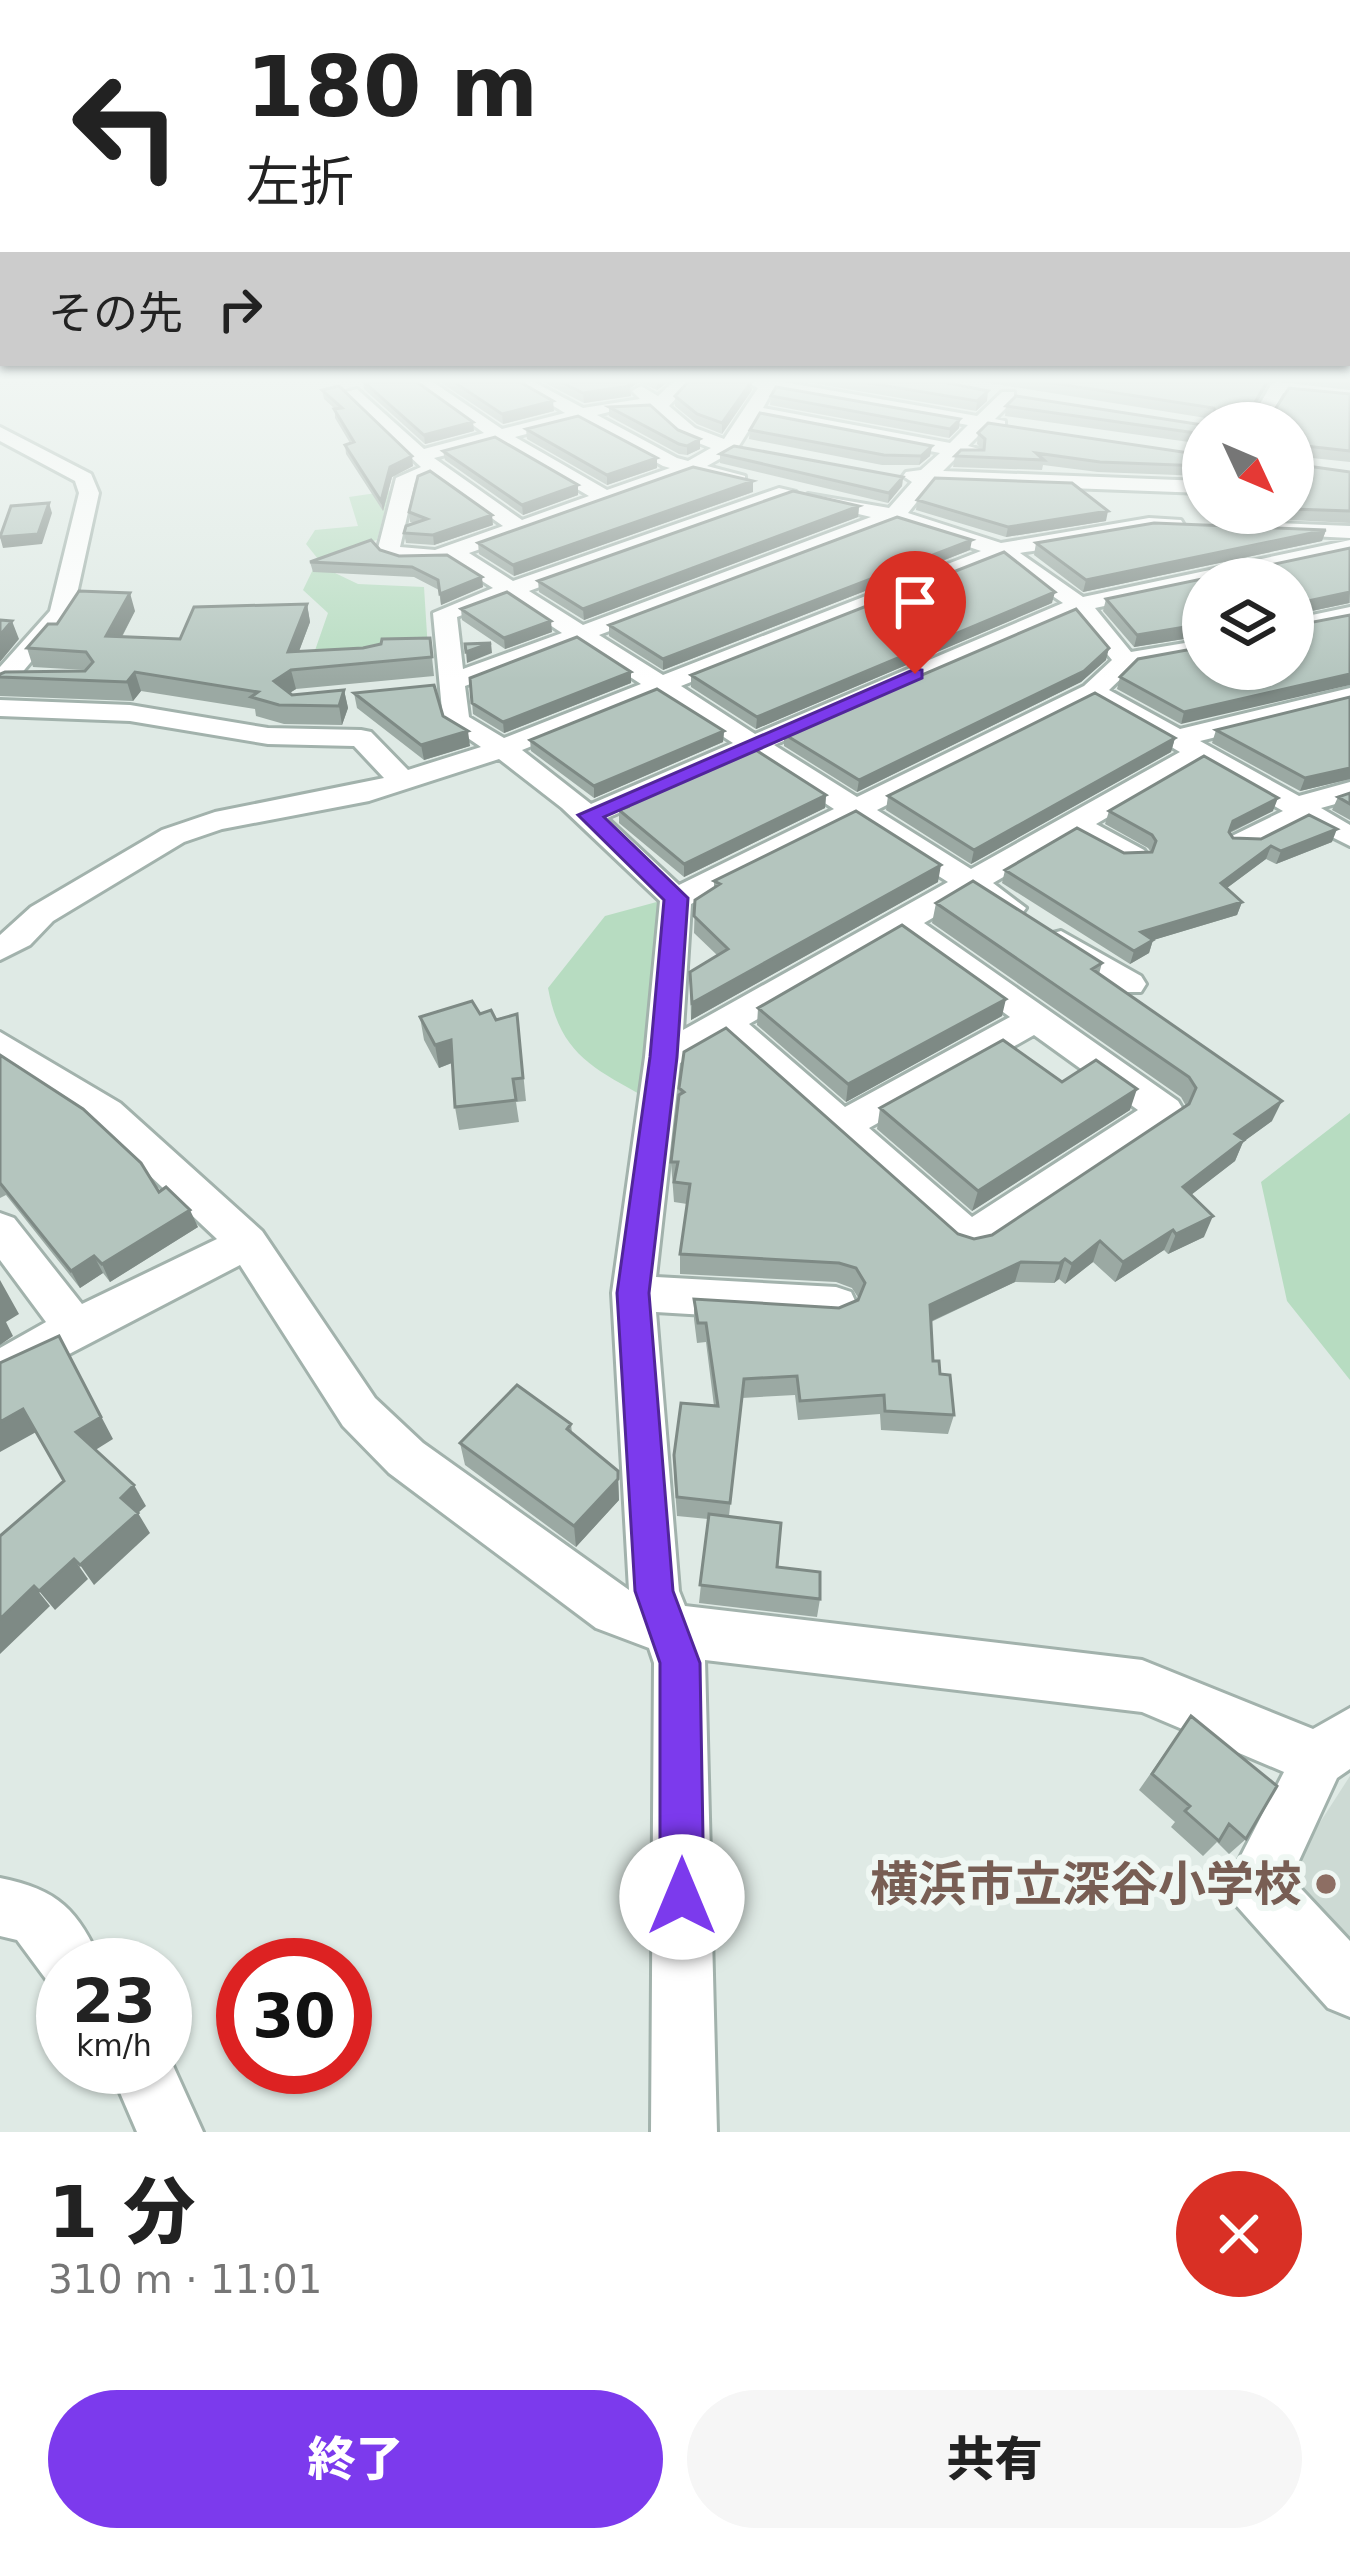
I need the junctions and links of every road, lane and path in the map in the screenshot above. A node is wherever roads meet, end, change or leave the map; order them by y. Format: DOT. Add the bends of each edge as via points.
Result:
graph roads {
  1 [pos="85,481"];
  2 [pos="405,481"];
  3 [pos="455,481"];
  4 [pos="578,481"];
  5 [pos="647,481"];
  6 [pos="743,481"];
  7 [pos="922,481"];
  8 [pos="1082,481"];
  9 [pos="1117,481"];
  10 [pos="1124,483"];
  11 [pos="1182,486"];
  12 [pos="786,492"];
  13 [pos="603,496"];
  14 [pos="895,515"];
  15 [pos="518,526"];
  16 [pos="1182,526"];
  17 [pos="1314,531"];
  18 [pos="1350,532"];
  19 [pos="1350,547"];
  20 [pos="1005,549"];
  21 [pos="452,552"];
  22 [pos="511,590"];
  23 [pos="1078,604"];
  24 [pos="1350,614"];
  25 [pos="1314,622"];
  26 [pos="580,634"];
  27 [pos="1182,651"];
  28 [pos="1125,661"];
  29 [pos="43,679"];
  30 [pos="2,681"];
  31 [pos="446,685"];
  32 [pos="662,686"];
  33 [pos="1093,691"];
  34 [pos="1350,696"];
  35 [pos="0,708"];
  36 [pos="753,745"];
  37 [pos="1190,745"];
  38 [pos="507,747"];
  39 [pos="404,782"];
  40 [pos="1350,791"];
  41 [pos="1303,808"];
  42 [pos="856,810"];
  43 [pos="589,815"];
  44 [pos="1074,824"];
  45 [pos="1350,837"];
  46 [pos="1243,842"];
  47 [pos="1133,856"];
  48 [pos="970,883"];
  49 [pos="676,898"];
  50 [pos="901,922"];
  51 [pos="0,950"];
  52 [pos="1129,985"];
  53 [pos="1036,1018"];
  54 [pos="725,1022"];
  55 [pos="0,1044"];
  56 [pos="663,1057"];
  57 [pos="845,1124"];
  58 [pos="0,1229"];
  59 [pos="248,1243"];
  60 [pos="633,1293"];
  61 [pos="836,1305"];
  62 [pos="75,1327"];
  63 [pos="0,1371"];
  64 [pos="670,1630"];
  65 [pos="1334,1747"];
  66 [pos="0,1907"];
  67 [pos="52,1938"];
  68 [pos="1350,1986"];
  69 [pos="153,2094"];
  70 [pos="170,2132"];
  71 [pos="684,2132"];
  1 -- 30 [label="street" via="61,612"];
  2 -- 21 [label="street" via="388,552"];
  3 -- 15 [label="street"];
  4 -- 13 [label="street"];
  5 -- 13 [label="street"];
  6 -- 12 [label="street"];
  7 -- 14 [label="street"];
  8 -- 10 [label="street"];
  9 -- 10 [label="street"];
  10 -- 11 [label="street"];
  12 -- 14 [label="street"];
  12 -- 22 [label="street"];
  13 -- 15 [label="street"];
  14 -- 20 [label="street"];
  14 -- 26 [label="street"];
  15 -- 21 [label="street"];
  16 -- 20 [label="street" via="1149,524"];
  17 -- 18 [label="street"];
  19 -- 23 [label="street"];
  20 -- 23 [label="street"];
  20 -- 32 [label="street"];
  21 -- 22 [label="street"];
  22 -- 26 [label="street"];
  22 -- 31 [label="street" via="446,613"];
  23 -- 28 [label="street"];
  23 -- 36 [label="street"];
  24 -- 25 [label="street"];
  26 -- 31 [label="street"];
  26 -- 32 [label="street"];
  27 -- 28 [label="street"];
  28 -- 33 [label="street"];
  29 -- 30 [label="street"];
  31 -- 38 [label="street" via="456,721"];
  32 -- 36 [label="street"];
  32 -- 38 [label="street"];
  33 -- 37 [label="street"];
  33 -- 42 [label="street"];
  34 -- 37 [label="street"];
  35 -- 39 [label="street" via="361,738"];
  36 -- 42 [label="street"];
  36 -- 43 [label="street"];
  37 -- 41 [label="street"];
  37 -- 44 [label="street"];
  38 -- 39 [label="street"];
  38 -- 43 [label="street"];
  39 -- 51 [label="street" via="173,836 59,902"];
  40 -- 41 [label="street"];
  41 -- 45 [label="street"];
  41 -- 46 [label="street"];
  42 -- 48 [label="street"];
  42 -- 49 [label="street"];
  43 -- 49 [label="street"];
  44 -- 47 [label="street"];
  44 -- 48 [label="street"];
  48 -- 50 [label="street"];
  48 -- 52 [label="street"];
  49 -- 56 [label="street"];
  50 -- 53 [label="street"];
  50 -- 54 [label="street"];
  53 -- 57 [label="street"];
  53 -- 57 [label="street" via="1165,1111 970,1239"];
  54 -- 56 [label="street"];
  54 -- 57 [label="street"];
  55 -- 59 [label="street" via="107,1113"];
  56 -- 60 [label="street"];
  58 -- 62 [label="street"];
  59 -- 62 [label="street"];
  59 -- 64 [label="street" via="359,1412 406,1458 614,1610"];
  60 -- 61 [label="street"];
  60 -- 64 [label="street" via="654,1591"];
  62 -- 63 [label="street"];
  64 -- 65 [label="street" via="1142,1686"];
  64 -- 71 [label="street" via="680,1663"];
  65 -- 68 [label="street" via="1256,1883"];
  66 -- 67 [label="street" via="34,1914"];
  69 -- 70 [label="street"];
}
